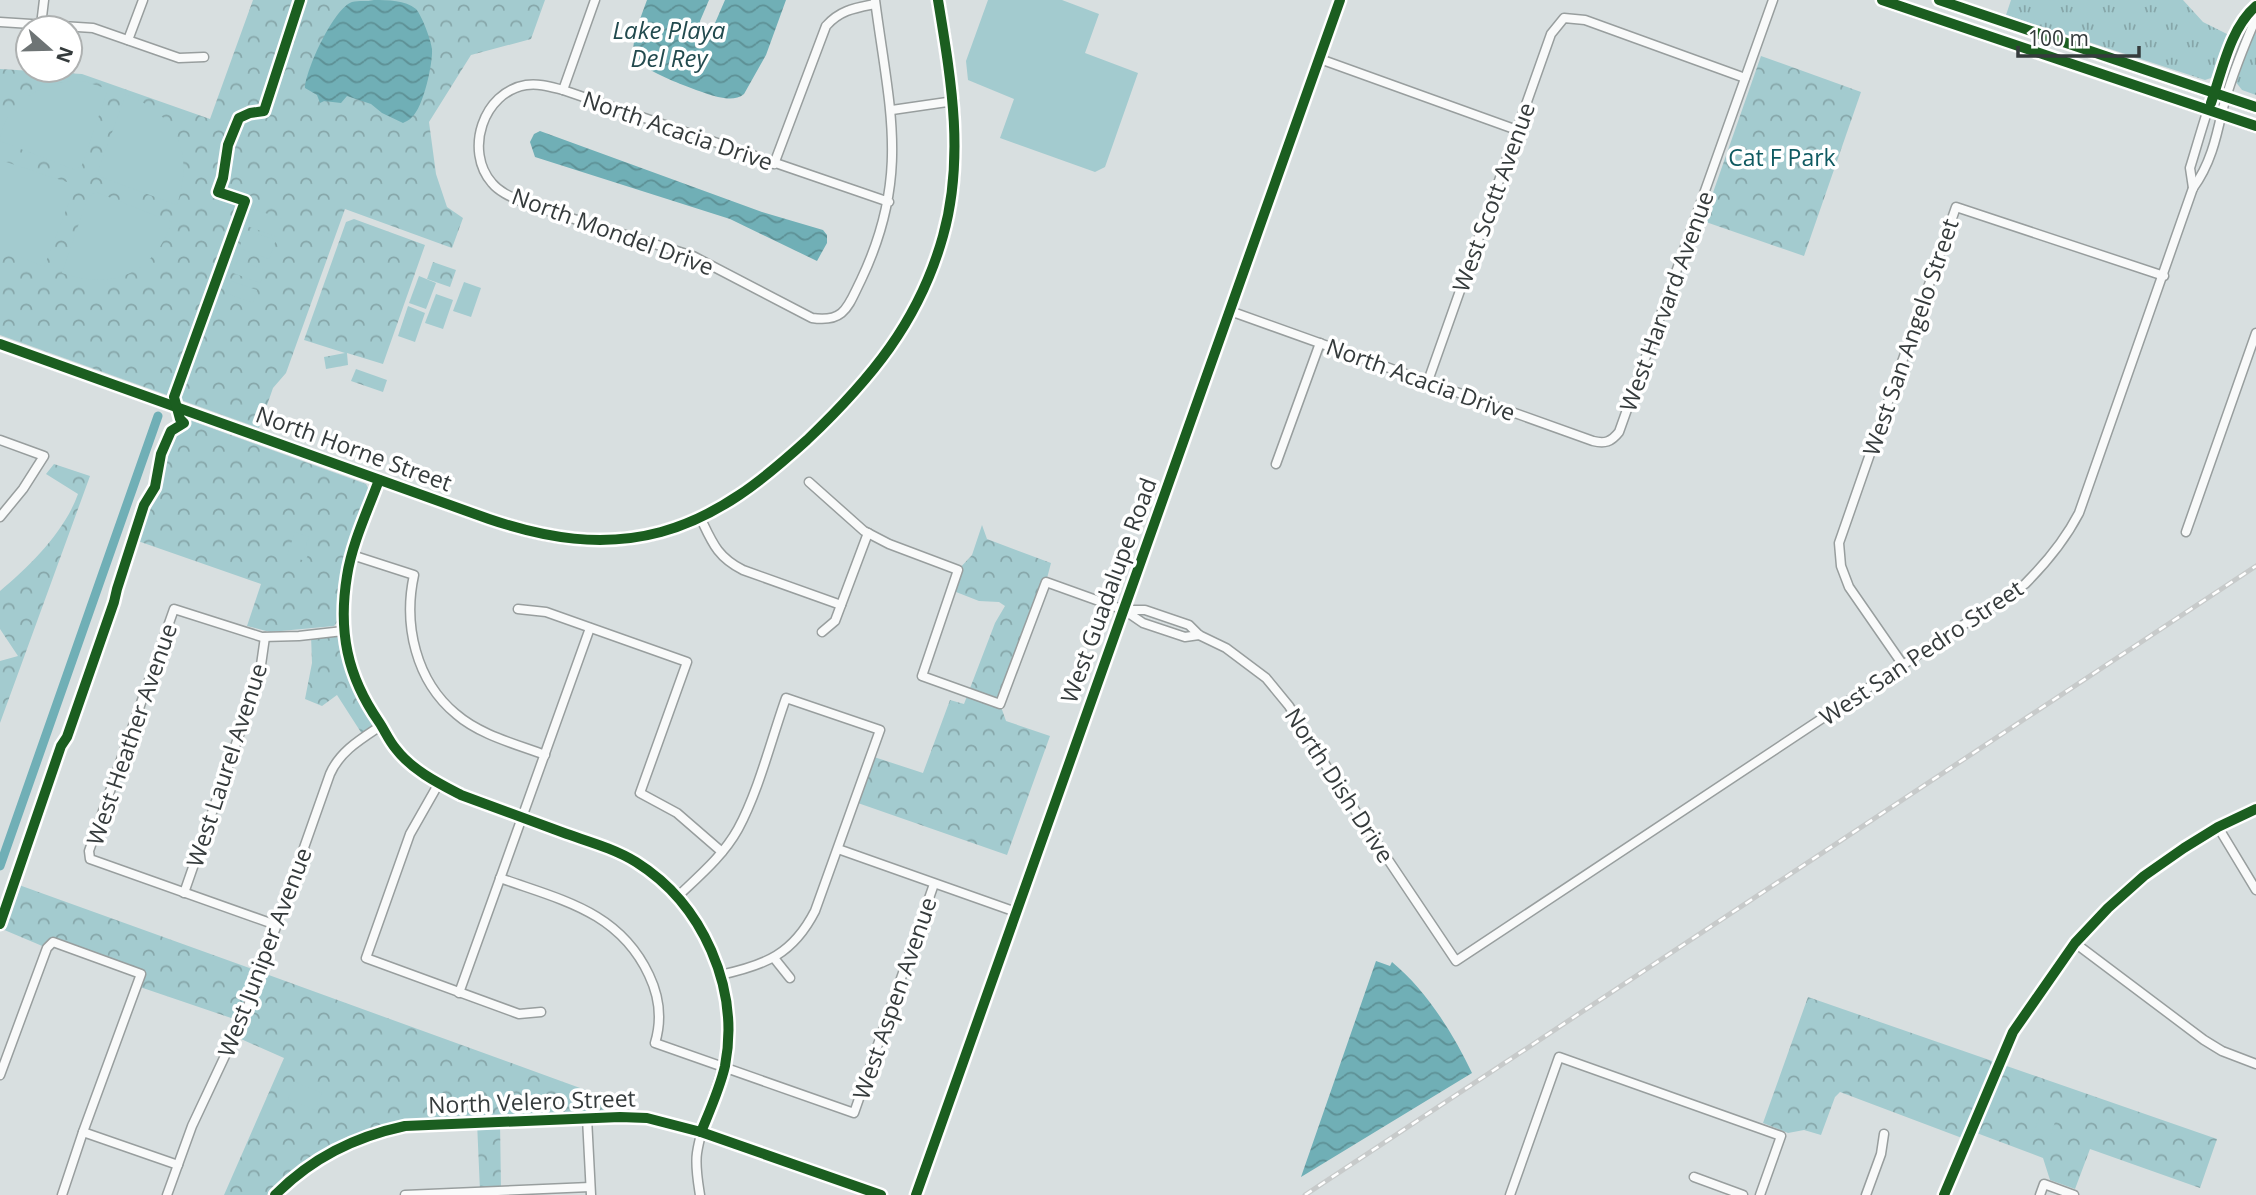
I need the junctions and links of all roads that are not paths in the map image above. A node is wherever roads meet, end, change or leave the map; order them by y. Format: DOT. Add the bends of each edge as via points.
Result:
graph roads {
  1 [pos="142,0"];
  2 [pos="595,0"];
  3 [pos="939,0"];
  4 [pos="1340,0"];
  5 [pos="1773,0"];
  6 [pos="1882,0"];
  7 [pos="1939,0"];
  8 [pos="875,2"];
  9 [pos="2256,6"];
  10 [pos="2256,19"];
  11 [pos="84,28"];
  12 [pos="128,40"];
  13 [pos="204,57"];
  14 [pos="1320,59"];
  15 [pos="1745,78"];
  16 [pos="563,90"];
  17 [pos="2215,93"];
  18 [pos="2227,97"];
  19 [pos="954,101"];
  20 [pos="2256,107"];
  21 [pos="892,110"];
  22 [pos="2209,110"];
  23 [pos="2221,114"];
  24 [pos="481,126"];
  25 [pos="2256,126"];
  26 [pos="1517,130"];
  27 [pos="774,164"];
  28 [pos="2193,188"];
  29 [pos="889,202"];
  30 [pos="2164,276"];
  31 [pos="1230,311"];
  32 [pos="2256,333"];
  33 [pos="1320,343"];
  34 [pos="0,344"];
  35 [pos="1428,381"];
  36 [pos="0,440"];
  37 [pos="1612,441"];
  38 [pos="1276,464"];
  39 [pos="379,480"];
  40 [pos="809,482"];
  41 [pos="0,517"];
  42 [pos="700,517"];
  43 [pos="2186,532"];
  44 [pos="868,533"];
  45 [pos="352,555"];
  46 [pos="841,605"];
  47 [pos="517,609"];
  48 [pos="1124,610"];
  49 [pos="590,628"];
  50 [pos="343,631"];
  51 [pos="822,632"];
  52 [pos="265,637"];
  53 [pos="1903,665"];
  54 [pos="382,726"];
  55 [pos="545,755"];
  56 [pos="439,783"];
  57 [pos="2256,809"];
  58 [pos="522,818"];
  59 [pos="2218,827"];
  60 [pos="838,849"];
  61 [pos="722,852"];
  62 [pos="500,878"];
  63 [pos="934,884"];
  64 [pos="2256,890"];
  65 [pos="184,893"];
  66 [pos="677,897"];
  67 [pos="1016,912"];
  68 [pos="276,925"];
  69 [pos="2075,943"];
  70 [pos="774,958"];
  71 [pos="1456,961"];
  72 [pos="720,975"];
  73 [pos="790,978"];
  74 [pos="460,993"];
  75 [pos="541,1012"];
  76 [pos="2256,1064"];
  77 [pos="724,1066"];
  78 [pos="0,1075"];
  79 [pos="587,1118"];
  80 [pos="83,1132"];
  81 [pos="701,1132"];
  82 [pos="1884,1134"];
  83 [pos="178,1165"];
  84 [pos="1694,1177"];
  85 [pos="591,1191"];
  86 [pos="489,1193"];
  87 [pos="62,1195"];
  88 [pos="167,1195"];
  89 [pos="275,1195"];
  90 [pos="405,1195"];
  91 [pos="699,1195"];
  92 [pos="881,1195"];
  93 [pos="916,1195"];
  94 [pos="1510,1195"];
  95 [pos="1743,1195"];
  96 [pos="1760,1195"];
  97 [pos="1866,1195"];
  98 [pos="1944,1195"];
  99 [pos="2040,1195"];
  100 [pos="2074,1195"];
  1 -- 12 [label="street"];
  2 -- 16 [label="street"];
  3 -- 19 [label="main road"];
  4 -- 14 [label="main road, West Guadalupe Road"];
  5 -- 15 [label="street, West Harvard Avenue"];
  6 -- 22 [label="main road"];
  7 -- 17 [label="main road"];
  8 -- 21 [label="street"];
  8 -- 27 [label="street" via="836,15 825,26"];
  9 -- 17 [label="street, West San Pedro Street" via="2231,46"];
  10 -- 18 [label="street, West San Pedro Street"];
  11 -- 12 [label="street"];
  12 -- 13 [label="street" via="179,58"];
  14 -- 26 [label="street"];
  14 -- 31 [label="main road, West Guadalupe Road"];
  15 -- 26 [label="street, West Scott Avenue" via="1585,20 1564,18 1551,34"];
  15 -- 37 [label="street, West Harvard Avenue"];
  16 -- 24 [label="street, North Acacia Drive" via="524,85 497,101"];
  16 -- 27 [label="street, North Acacia Drive"];
  17 -- 18 [label="main road"];
  17 -- 22 [label="street, West San Pedro Street"];
  18 -- 20 [label="main road"];
  18 -- 23 [label="street, West San Pedro Street"];
  19 -- 21 [label="street"];
  19 -- 42 [label="main road" via="955,161 944,234 903,328 863,384 783,461 742,495"];
  21 -- 29 [label="street"];
  22 -- 23 [label="main road"];
  22 -- 28 [label="street, West San Pedro Street" via="2190,168"];
  23 -- 25 [label="main road"];
  23 -- 28 [label="street, West San Pedro Street" via="2204,173"];
  24 -- 29 [label="street, North Mondel Drive" via="478,140 485,172 507,195 693,256 812,318 837,317 848,304 869,263"];
  26 -- 35 [label="street, West Scott Avenue"];
  27 -- 29 [label="street, North Acacia Drive"];
  28 -- 30 [label="street, West San Pedro Street"];
  30 -- 53 [label="street, West San Pedro Street" via="2067,537 2025,584"];
  30 -- 53 [label="street, West San Angelo Street" via="1956,207 1839,543 1849,587"];
  31 -- 33 [label="street, North Acacia Drive"];
  31 -- 48 [label="main road, West Guadalupe Road"];
  32 -- 43 [label="street"];
  33 -- 35 [label="street, North Acacia Drive"];
  33 -- 38 [label="street"];
  34 -- 39 [label="main road, North Horne Street"];
  35 -- 37 [label="street, North Acacia Drive" via="1592,441"];
  36 -- 41 [label="street" via="44,456"];
  39 -- 42 [label="main road, North Horne Street" via="520,530 558,538 615,539 660,532"];
  39 -- 45 [label="street"];
  40 -- 44 [label="street"];
  42 -- 46 [label="street" via="728,563"];
  44 -- 46 [label="street"];
  44 -- 48 [label="street, North Dish Drive" via="958,570 922,676 1000,704 1046,582"];
  45 -- 50 [label="street"];
  45 -- 55 [label="street" via="414,575 409,596 414,649 439,698 480,730"];
  46 -- 51 [label="street" via="835,621"];
  47 -- 49 [label="street" via="546,612"];
  48 -- 67 [label="main road, West Guadalupe Road"];
  48 -- 71 [label="street, North Dish Drive" via="1146,610 1189,625 1266,678"];
  49 -- 55 [label="street"];
  49 -- 61 [label="street" via="687,662 640,793 677,813"];
  50 -- 52 [label="street"];
  50 -- 54 [label="street" via="355,680"];
  52 -- 65 [label="street, West Laurel Avenue" via="260,673"];
  52 -- 65 [label="street, West Heather Avenue" via="174,609 89,851 90,859"];
  53 -- 71 [label="street, West San Pedro Street"];
  54 -- 56 [label="street" via="396,749"];
  54 -- 68 [label="street, West Juniper Avenue" via="335,762"];
  55 -- 58 [label="street"];
  56 -- 58 [label="street"];
  56 -- 74 [label="street" via="410,834 366,958"];
  57 -- 59 [label="main road"];
  58 -- 62 [label="street"];
  58 -- 66 [label="street" via="635,862"];
  59 -- 64 [label="street"];
  59 -- 69 [label="main road" via="2144,876"];
  60 -- 61 [label="street" via="880,730 786,698 748,807"];
  60 -- 63 [label="street"];
  60 -- 70 [label="street" via="806,929"];
  61 -- 66 [label="street"];
  62 -- 74 [label="street"];
  62 -- 77 [label="street" via="584,908 605,921 641,958 653,984 660,1027 655,1043"];
  63 -- 67 [label="street"];
  63 -- 77 [label="street, West Aspen Avenue" via="854,1113"];
  65 -- 68 [label="street"];
  66 -- 72 [label="street" via="697,922"];
  67 -- 93 [label="main road, West Guadalupe Road"];
  68 -- 83 [label="street, West Juniper Avenue" via="243,1019"];
  69 -- 76 [label="street" via="2204,1040"];
  69 -- 98 [label="main road" via="2013,1032"];
  70 -- 72 [label="street"];
  70 -- 73 [label="street"];
  72 -- 77 [label="street" via="728,1034"];
  74 -- 75 [label="street" via="519,1014"];
  77 -- 81 [label="street"];
  78 -- 80 [label="street" via="53,942 141,974"];
  79 -- 81 [label="street, North Velero Street" via="647,1118"];
  79 -- 85 [label="street"];
  79 -- 89 [label="street, North Velero Street" via="405,1126 371,1134 314,1162"];
  80 -- 83 [label="street"];
  80 -- 87 [label="street"];
  81 -- 91 [label="street" via="696,1156"];
  81 -- 92 [label="street, North Velero Street"];
  82 -- 97 [label="street"];
  83 -- 88 [label="street, West Juniper Avenue"];
  84 -- 95 [label="street"];
  85 -- 86 [label="street"];
  86 -- 90 [label="street"];
  94 -- 96 [label="street" via="1559,1058 1781,1136"];
  99 -- 100 [label="street" via="2044,1184"];
}
